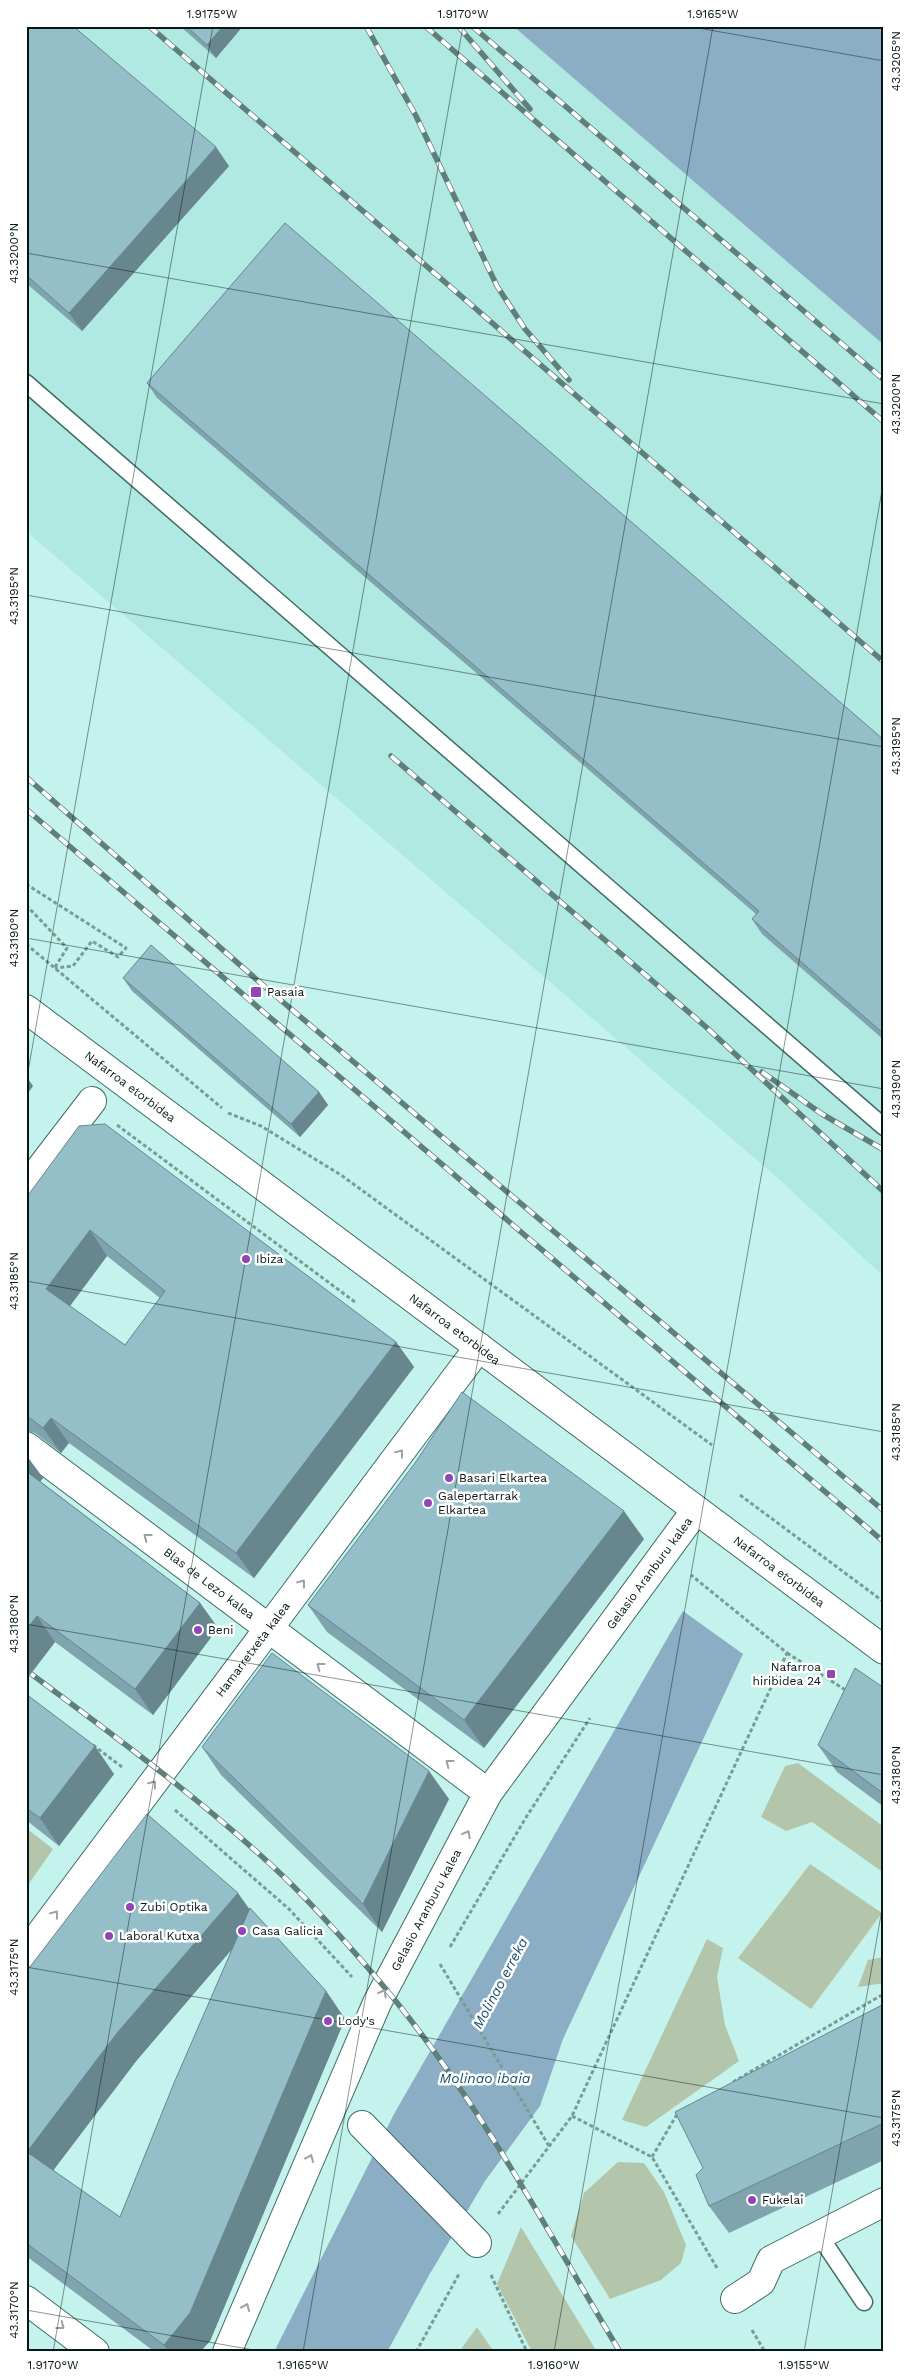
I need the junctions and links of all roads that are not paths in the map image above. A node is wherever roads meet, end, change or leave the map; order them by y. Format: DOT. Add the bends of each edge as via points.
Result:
graph roads {
  1 [pos="26,383"];
  2 [pos="26,1009"];
  3 [pos="92,1101"];
  4 [pos="884,1127"];
  5 [pos="26,1187"];
  6 [pos="479,1347"];
  7 [pos="26,1446"];
  8 [pos="696,1510"];
  9 [pos="269,1628"];
  10 [pos="884,1650"];
  11 [pos="488,1792"];
  12 [pos="26,1953"];
  13 [pos="362,2125"];
  14 [pos="884,2202"];
  15 [pos="819,2235"];
  16 [pos="477,2243"];
  17 [pos="26,2300"];
  18 [pos="735,2300"];
  19 [pos="864,2302"];
  20 [pos="95,2352"];
  21 [pos="227,2352"];
  1 -- 4 [label="lane"];
  2 -- 6 [label="street, Nafarroa etorbidea"];
  3 -- 5 [label="street"];
  6 -- 8 [label="street, Nafarroa etorbidea"];
  9 -- 6 [label="street, Hamarretxeta kalea, one-way"];
  9 -- 7 [label="street, Blas de Lezo kalea, one-way"];
  8 -- 10 [label="street, Nafarroa etorbidea"];
  8 -- 11 [label="street, Gelasio Aranburu kalea"];
  11 -- 9 [label="street, Blas de Lezo kalea, one-way"];
  12 -- 9 [label="street, Hamarretxeta kalea, one-way"];
  21 -- 11 [label="street, Gelasio Aranburu kalea, one-way" via="377,2003"];
  13 -- 16 [label="street"];
  14 -- 15 [label="street"];
  15 -- 18 [label="street" via="771,2260 761,2282"];
  15 -- 19 [label="lane"];
  17 -- 20 [label="street, one-way"];
}
